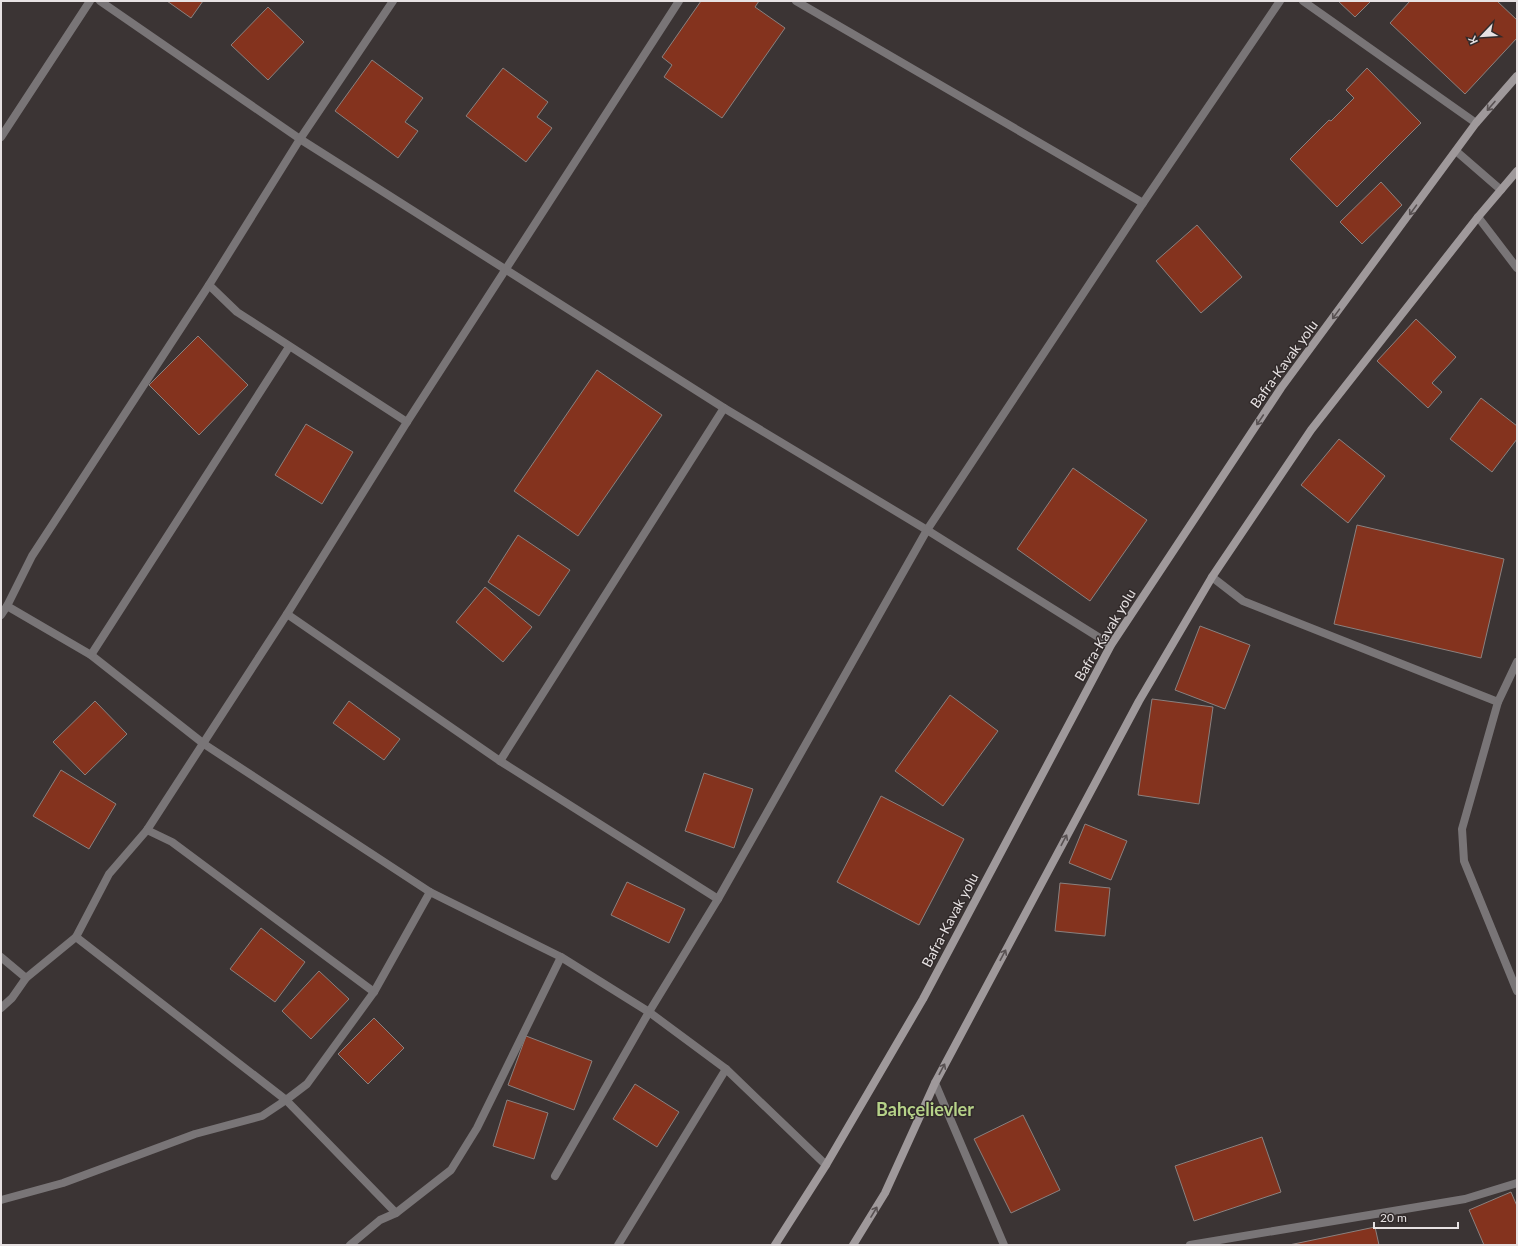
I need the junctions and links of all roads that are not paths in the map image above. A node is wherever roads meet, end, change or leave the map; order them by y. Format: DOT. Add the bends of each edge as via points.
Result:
graph roads {
  1 [pos="90,1"];
  2 [pos="100,1"];
  3 [pos="393,1"];
  4 [pos="680,1"];
  5 [pos="796,1"];
  6 [pos="1280,1"];
  7 [pos="1303,1"];
  8 [pos="1517,76"];
  9 [pos="1476,123"];
  10 [pos="1,136"];
  11 [pos="300,140"];
  12 [pos="1456,151"];
  13 [pos="1517,171"];
  14 [pos="1501,190"];
  15 [pos="1143,202"];
  16 [pos="1478,217"];
  17 [pos="1517,268"];
  18 [pos="506,270"];
  19 [pos="209,285"];
  20 [pos="289,347"];
  21 [pos="724,408"];
  22 [pos="407,422"];
  23 [pos="927,530"];
  24 [pos="1212,577"];
  25 [pos="7,606"];
  26 [pos="287,614"];
  27 [pos="1,615"];
  28 [pos="1111,645"];
  29 [pos="91,655"];
  30 [pos="1517,662"];
  31 [pos="1498,702"];
  32 [pos="204,744"];
  33 [pos="500,761"];
  34 [pos="147,830"];
  35 [pos="430,892"];
  36 [pos="718,898"];
  37 [pos="76,937"];
  38 [pos="1,957"];
  39 [pos="561,958"];
  40 [pos="26,978"];
  41 [pos="1517,991"];
  42 [pos="374,992"];
  43 [pos="1,1008"];
  44 [pos="649,1012"];
  45 [pos="726,1069"];
  46 [pos="935,1083"];
  47 [pos="286,1100"];
  48 [pos="826,1165"];
  49 [pos="555,1176"];
  50 [pos="1517,1183"];
  51 [pos="1,1200"];
  52 [pos="396,1213"];
  53 [pos="350,1245"];
  54 [pos="618,1245"];
  55 [pos="775,1245"];
  56 [pos="853,1245"];
  57 [pos="1004,1245"];
  58 [pos="1190,1245"];
  1 -- 10 [label="street"];
  2 -- 11 [label="street"];
  3 -- 11 [label="street"];
  4 -- 18 [label="street"];
  5 -- 15 [label="street"];
  6 -- 15 [label="street"];
  7 -- 9 [label="street"];
  8 -- 9 [label="main road, Bafra-Kavak yolu, one-way"];
  9 -- 12 [label="main road, Bafra-Kavak yolu"];
  11 -- 18 [label="street"];
  11 -- 19 [label="street"];
  12 -- 14 [label="street"];
  12 -- 28 [label="main road, Bafra-Kavak yolu, one-way" via="1281,388"];
  13 -- 14 [label="main road"];
  14 -- 16 [label="main road"];
  15 -- 23 [label="street"];
  16 -- 17 [label="street"];
  16 -- 24 [label="main road" via="1310,430"];
  18 -- 21 [label="street"];
  18 -- 22 [label="street"];
  19 -- 20 [label="street" via="237,312"];
  19 -- 25 [label="street" via="32,556"];
  20 -- 22 [label="street"];
  20 -- 29 [label="street"];
  21 -- 23 [label="street"];
  21 -- 33 [label="street"];
  22 -- 26 [label="street"];
  23 -- 28 [label="street"];
  23 -- 36 [label="street"];
  24 -- 31 [label="street" via="1243,601"];
  46 -- 24 [label="main road, one-way" via="1139,701"];
  25 -- 27 [label="street"];
  25 -- 29 [label="street"];
  26 -- 32 [label="street"];
  26 -- 33 [label="street"];
  28 -- 48 [label="main road, Bafra-Kavak yolu" via="923,999"];
  29 -- 32 [label="street"];
  30 -- 31 [label="street"];
  31 -- 41 [label="street" via="1462,829 1464,861"];
  32 -- 34 [label="street"];
  32 -- 35 [label="street"];
  33 -- 36 [label="street"];
  34 -- 37 [label="street" via="109,874"];
  34 -- 42 [label="street" via="172,842"];
  35 -- 39 [label="street"];
  35 -- 42 [label="street"];
  36 -- 44 [label="street"];
  37 -- 40 [label="street"];
  37 -- 47 [label="street"];
  38 -- 40 [label="street"];
  39 -- 44 [label="street"];
  39 -- 52 [label="street" via="477,1128 451,1170"];
  40 -- 43 [label="street" via="12,998"];
  42 -- 47 [label="street" via="307,1084"];
  44 -- 45 [label="street"];
  44 -- 49 [label="street"];
  45 -- 48 [label="street"];
  45 -- 54 [label="street"];
  56 -- 46 [label="main road, one-way" via="885,1193"];
  46 -- 57 [label="street"];
  47 -- 51 [label="street" via="262,1116 195,1134 63,1183"];
  47 -- 52 [label="street"];
  48 -- 55 [label="main road, Bafra-Kavak yolu"];
  50 -- 58 [label="street" via="1465,1199"];
  52 -- 53 [label="street" via="380,1220"];
}
